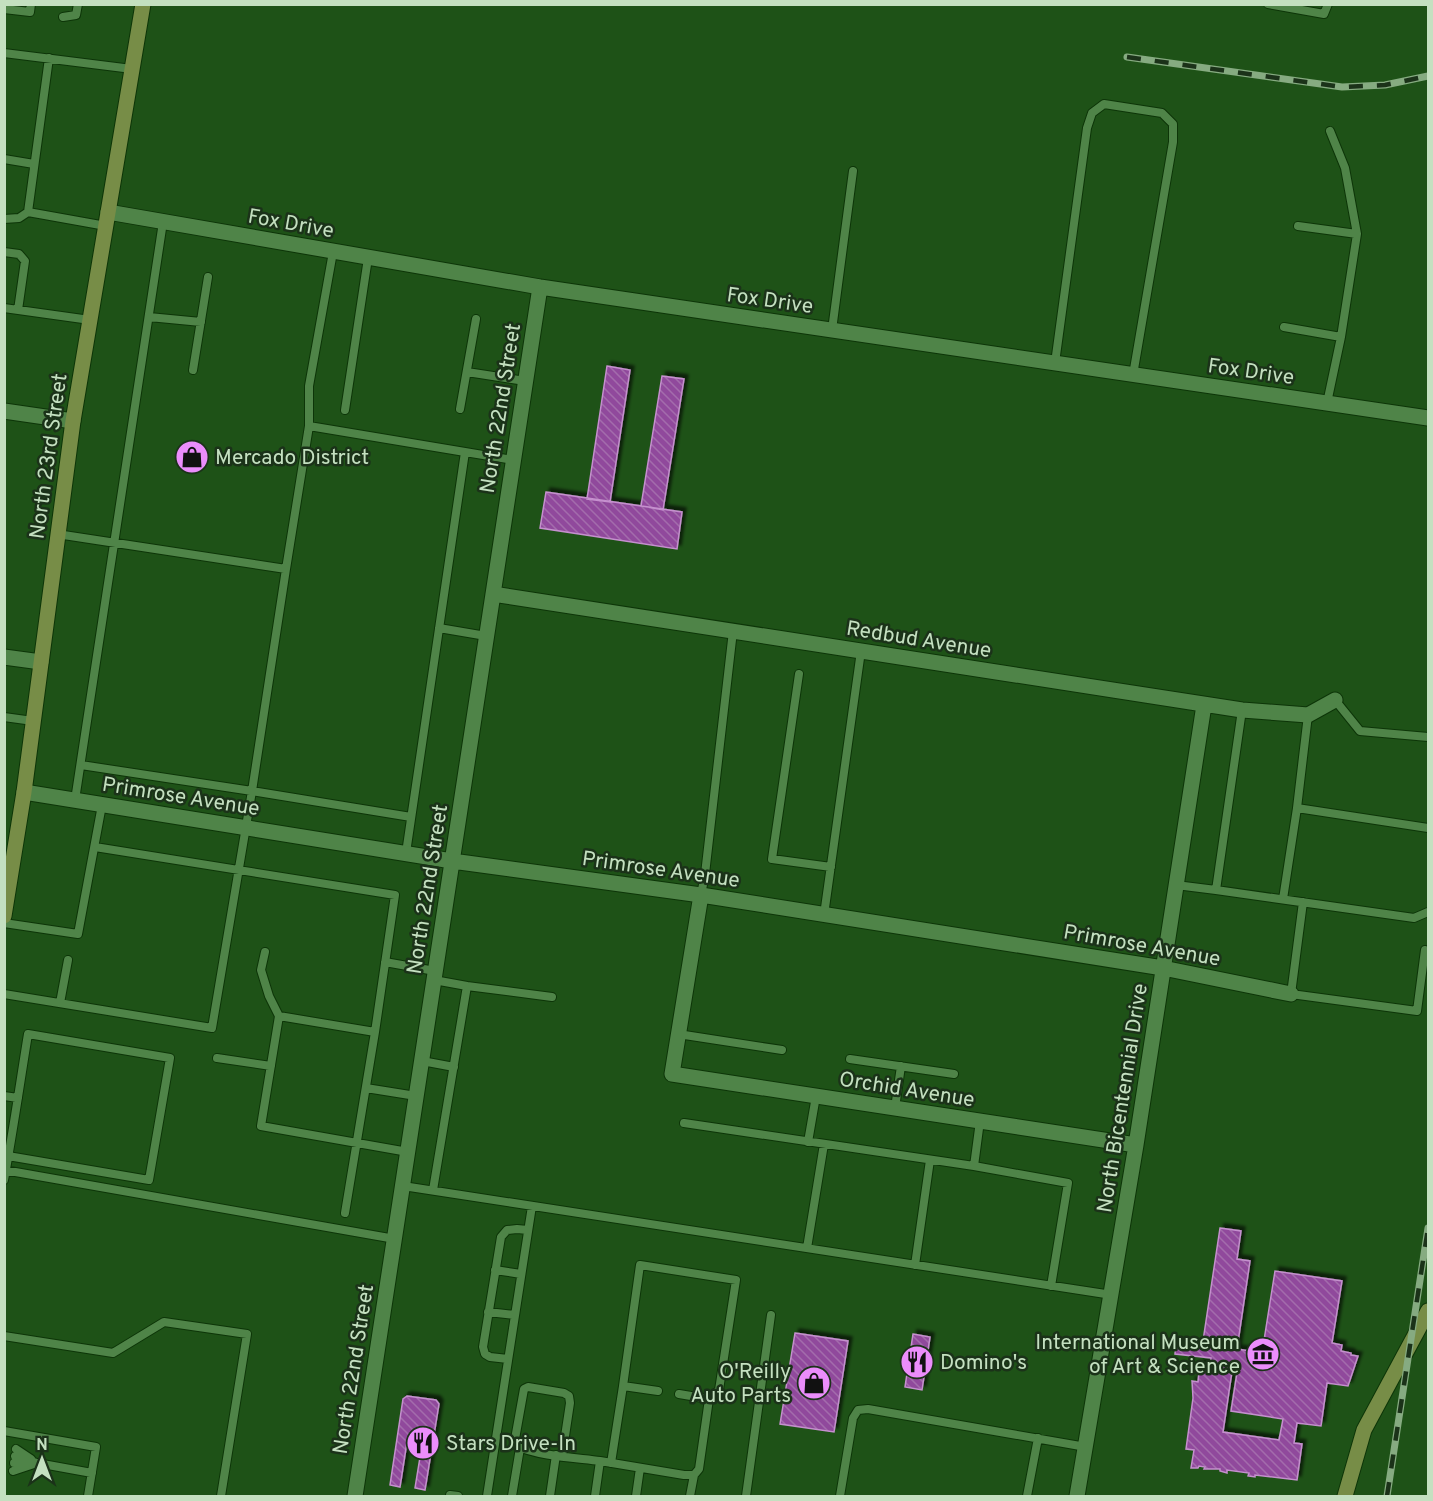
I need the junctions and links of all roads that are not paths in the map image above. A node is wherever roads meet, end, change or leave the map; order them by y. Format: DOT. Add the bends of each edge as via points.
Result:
graph roads {
  1 [pos="73,4"];
  2 [pos="143,4"];
  3 [pos="1268,4"];
  4 [pos="1328,4"];
  5 [pos="77,5"];
  6 [pos="31,8"];
  7 [pos="4,9"];
  8 [pos="41,13"];
  9 [pos="63,17"];
  10 [pos="4,53"];
  11 [pos="49,58"];
  12 [pos="132,69"];
  13 [pos="1330,131"];
  14 [pos="4,159"];
  15 [pos="34,164"];
  16 [pos="854,171"];
  17 [pos="28,212"];
  18 [pos="4,219"];
  19 [pos="107,219"];
  20 [pos="163,222"];
  21 [pos="1298,226"];
  22 [pos="1357,234"];
  23 [pos="4,252"];
  24 [pos="333,252"];
  25 [pos="368,258"];
  26 [pos="208,277"];
  27 [pos="540,287"];
  28 [pos="4,308"];
  29 [pos="18,310"];
  30 [pos="149,317"];
  31 [pos="476,319"];
  32 [pos="90,320"];
  33 [pos="201,322"];
  34 [pos="1284,327"];
  35 [pos="832,330"];
  36 [pos="1341,338"];
  37 [pos="1055,363"];
  38 [pos="193,370"];
  39 [pos="467,372"];
  40 [pos="1133,375"];
  41 [pos="525,381"];
  42 [pos="1327,403"];
  43 [pos="460,409"];
  44 [pos="345,410"];
  45 [pos="4,411"];
  46 [pos="1428,418"];
  47 [pos="73,421"];
  48 [pos="309,426"];
  49 [pos="465,452"];
  50 [pos="513,460"];
  51 [pos="57,534"];
  52 [pos="114,543"];
  53 [pos="286,569"];
  54 [pos="493,594"];
  55 [pos="439,628"];
  56 [pos="733,631"];
  57 [pos="486,636"];
  58 [pos="861,651"];
  59 [pos="4,657"];
  60 [pos="41,662"];
  61 [pos="799,674"];
  62 [pos="1335,700"];
  63 [pos="1204,705"];
  64 [pos="1242,710"];
  65 [pos="1308,715"];
  66 [pos="4,717"];
  67 [pos="33,721"];
  68 [pos="1428,737"];
  69 [pos="81,765"];
  70 [pos="252,791"];
  71 [pos="24,792"];
  72 [pos="75,800"];
  73 [pos="102,805"];
  74 [pos="1297,808"];
  75 [pos="411,817"];
  76 [pos="247,828"];
  77 [pos="1428,828"];
  78 [pos="10,845"];
  79 [pos="94,848"];
  80 [pos="406,853"];
  81 [pos="452,861"];
  82 [pos="831,867"];
  83 [pos="240,870"];
  84 [pos="7,880"];
  85 [pos="1176,885"];
  86 [pos="1216,890"];
  87 [pos="701,895"];
  88 [pos="1283,899"];
  89 [pos="1304,902"];
  90 [pos="1428,912"];
  91 [pos="824,915"];
  92 [pos="4,916"];
  93 [pos="4,923"];
  94 [pos="1425,950"];
  95 [pos="265,952"];
  96 [pos="68,960"];
  97 [pos="386,962"];
  98 [pos="1163,968"];
  99 [pos="435,976"];
  100 [pos="467,986"];
  101 [pos="4,994"];
  102 [pos="1291,994"];
  103 [pos="552,997"];
  104 [pos="60,1003"];
  105 [pos="279,1016"];
  106 [pos="375,1032"];
  107 [pos="678,1034"];
  108 [pos="782,1050"];
  109 [pos="218,1058"];
  110 [pos="850,1059"];
  111 [pos="422,1061"];
  112 [pos="271,1066"];
  113 [pos="901,1066"];
  114 [pos="454,1067"];
  115 [pos="954,1074"];
  116 [pos="366,1088"];
  117 [pos="4,1096"];
  118 [pos="416,1096"];
  119 [pos="816,1096"];
  120 [pos="18,1098"];
  121 [pos="895,1108"];
  122 [pos="980,1121"];
  123 [pos="684,1123"];
  124 [pos="808,1142"];
  125 [pos="357,1144"];
  126 [pos="824,1144"];
  127 [pos="1136,1145"];
  128 [pos="408,1152"];
  129 [pos="8,1156"];
  130 [pos="930,1160"];
  131 [pos="974,1166"];
  132 [pos="5,1170"];
  133 [pos="4,1180"];
  134 [pos="403,1186"];
  135 [pos="433,1190"];
  136 [pos="532,1206"];
  137 [pos="345,1213"];
  138 [pos="528,1230"];
  139 [pos="395,1239"];
  140 [pos="807,1248"];
  141 [pos="915,1265"];
  142 [pos="495,1270"];
  143 [pos="521,1274"];
  144 [pos="1051,1286"];
  145 [pos="1112,1295"];
  146 [pos="1428,1311"];
  147 [pos="488,1312"];
  148 [pos="515,1315"];
  149 [pos="771,1315"];
  150 [pos="4,1336"];
  151 [pos="508,1359"];
  152 [pos="623,1386"];
  153 [pos="658,1391"];
  154 [pos="679,1394"];
  155 [pos="709,1399"];
  156 [pos="4,1431"];
  157 [pos="1038,1438"];
  158 [pos="1086,1447"];
  159 [pos="520,1448"];
  160 [pos="559,1455"];
  161 [pos="600,1461"];
  162 [pos="37,1463"];
  163 [pos="611,1463"];
  164 [pos="640,1468"];
  165 [pos="92,1473"];
  166 [pos="693,1475"];
  167 [pos="88,1497"];
  168 [pos="221,1497"];
  169 [pos="355,1497"];
  170 [pos="488,1497"];
  171 [pos="512,1497"];
  172 [pos="550,1497"];
  173 [pos="595,1497"];
  174 [pos="636,1497"];
  175 [pos="690,1497"];
  176 [pos="746,1497"];
  177 [pos="840,1497"];
  178 [pos="1027,1497"];
  179 [pos="1077,1497"];
  180 [pos="1345,1497"];
  1 -- 5 [label="lane"];
  2 -- 12 [label="main road, North 23rd Street"];
  3 -- 4 [label="lane" via="1324,14"];
  5 -- 9 [label="lane" via="76,15"];
  6 -- 7 [label="lane"];
  6 -- 8 [label="lane"];
  10 -- 11 [label="lane"];
  11 -- 12 [label="lane"];
  11 -- 15 [label="lane"];
  12 -- 19 [label="main road, North 23rd Street"];
  13 -- 22 [label="lane" via="1345,168"];
  14 -- 15 [label="lane"];
  15 -- 17 [label="lane"];
  16 -- 35 [label="lane"];
  17 -- 18 [label="lane" via="19,218"];
  17 -- 19 [label="lane"];
  19 -- 20 [label="street, Fox Drive"];
  19 -- 32 [label="main road, North 23rd Street"];
  20 -- 24 [label="street, Fox Drive"];
  20 -- 30 [label="lane"];
  21 -- 22 [label="lane"];
  22 -- 36 [label="lane"];
  23 -- 29 [label="lane" via="19,254 26,261"];
  24 -- 25 [label="street, Fox Drive"];
  24 -- 48 [label="lane" via="309,386"];
  25 -- 27 [label="street, Fox Drive"];
  25 -- 44 [label="lane"];
  26 -- 33 [label="lane"];
  27 -- 35 [label="street, Fox Drive"];
  27 -- 41 [label="street, North 22nd Street"];
  28 -- 29 [label="lane"];
  29 -- 32 [label="lane"];
  30 -- 33 [label="lane"];
  30 -- 52 [label="lane"];
  31 -- 39 [label="lane"];
  32 -- 47 [label="main road, North 23rd Street"];
  33 -- 38 [label="lane"];
  34 -- 36 [label="lane"];
  35 -- 37 [label="street, Fox Drive"];
  36 -- 42 [label="lane"];
  37 -- 40 [label="street, Fox Drive"];
  37 -- 40 [label="lane" via="1087,128 1092,113 1104,104 1162,113 1173,124"];
  39 -- 41 [label="lane"];
  39 -- 43 [label="lane"];
  40 -- 42 [label="street, Fox Drive"];
  41 -- 50 [label="street, North 22nd Street"];
  42 -- 46 [label="street, Fox Drive"];
  45 -- 47 [label="street"];
  47 -- 51 [label="main road, North 23rd Street"];
  48 -- 49 [label="lane"];
  48 -- 53 [label="lane"];
  49 -- 50 [label="lane"];
  49 -- 55 [label="lane"];
  50 -- 54 [label="street, North 22nd Street"];
  51 -- 52 [label="lane"];
  51 -- 60 [label="main road, North 23rd Street"];
  52 -- 53 [label="lane"];
  52 -- 69 [label="lane"];
  53 -- 70 [label="lane"];
  54 -- 56 [label="street, Redbud Avenue"];
  54 -- 57 [label="street, North 22nd Street"];
  55 -- 57 [label="lane"];
  55 -- 75 [label="lane"];
  56 -- 58 [label="street, Redbud Avenue"];
  56 -- 87 [label="lane"];
  57 -- 81 [label="street, North 22nd Street"];
  58 -- 63 [label="street, Redbud Avenue"];
  58 -- 82 [label="lane"];
  59 -- 60 [label="street"];
  60 -- 67 [label="main road, North 23rd Street"];
  61 -- 82 [label="lane" via="772,859"];
  62 -- 65 [label="street"];
  62 -- 68 [label="lane" via="1360,731"];
  63 -- 64 [label="street, Redbud Avenue"];
  63 -- 85 [label="street, North Bicentennial Drive"];
  64 -- 65 [label="street, Redbud Avenue"];
  64 -- 86 [label="lane"];
  65 -- 74 [label="lane"];
  66 -- 67 [label="lane"];
  67 -- 71 [label="main road, North 23rd Street"];
  69 -- 70 [label="lane"];
  69 -- 72 [label="lane"];
  70 -- 75 [label="lane"];
  70 -- 76 [label="lane"];
  71 -- 72 [label="street, Primrose Avenue"];
  71 -- 78 [label="main road, North 23rd Street"];
  72 -- 73 [label="street, Primrose Avenue"];
  73 -- 76 [label="street, Primrose Avenue"];
  73 -- 79 [label="lane"];
  74 -- 77 [label="lane"];
  74 -- 88 [label="lane"];
  75 -- 80 [label="lane"];
  76 -- 80 [label="street, Primrose Avenue"];
  76 -- 83 [label="lane"];
  78 -- 84 [label="main road, North 23rd Street"];
  79 -- 83 [label="lane"];
  79 -- 93 [label="lane" via="78,934"];
  80 -- 81 [label="street, Primrose Avenue"];
  81 -- 87 [label="street, Primrose Avenue"];
  81 -- 99 [label="street, North 22nd Street"];
  82 -- 91 [label="lane"];
  83 -- 97 [label="lane" via="395,895"];
  83 -- 104 [label="lane" via="212,1028"];
  84 -- 92 [label="main road, North 23rd Street"];
  85 -- 86 [label="lane"];
  85 -- 98 [label="street, North Bicentennial Drive"];
  86 -- 88 [label="lane"];
  87 -- 91 [label="street, Primrose Avenue"];
  87 -- 107 [label="street"];
  88 -- 89 [label="lane"];
  89 -- 90 [label="lane" via="1414,918"];
  89 -- 102 [label="lane"];
  91 -- 98 [label="street, Primrose Avenue"];
  94 -- 102 [label="lane" via="1417,1011"];
  95 -- 105 [label="lane" via="261,970"];
  96 -- 104 [label="lane"];
  97 -- 99 [label="lane"];
  97 -- 106 [label="lane"];
  98 -- 102 [label="street, Primrose Avenue"];
  98 -- 127 [label="street, North Bicentennial Drive"];
  99 -- 100 [label="lane"];
  99 -- 111 [label="street, North 22nd Street"];
  100 -- 103 [label="lane"];
  100 -- 114 [label="lane"];
  101 -- 104 [label="lane"];
  105 -- 106 [label="lane"];
  105 -- 112 [label="lane"];
  106 -- 116 [label="lane"];
  107 -- 108 [label="lane"];
  107 -- 119 [label="street, Orchid Avenue" via="672,1074"];
  109 -- 112 [label="lane"];
  110 -- 113 [label="lane"];
  111 -- 114 [label="lane"];
  111 -- 118 [label="street, North 22nd Street"];
  112 -- 125 [label="lane" via="261,1126"];
  113 -- 115 [label="lane"];
  113 -- 121 [label="lane"];
  114 -- 135 [label="lane"];
  116 -- 118 [label="lane"];
  116 -- 125 [label="lane"];
  117 -- 120 [label="lane"];
  118 -- 128 [label="street, North 22nd Street"];
  119 -- 121 [label="street, Orchid Avenue"];
  119 -- 124 [label="lane"];
  120 -- 129 [label="lane"];
  120 -- 129 [label="lane" via="28,1034 170,1058 149,1180"];
  121 -- 122 [label="street, Orchid Avenue"];
  122 -- 127 [label="street, Orchid Avenue"];
  122 -- 131 [label="lane"];
  123 -- 124 [label="lane"];
  124 -- 126 [label="lane"];
  125 -- 128 [label="lane"];
  125 -- 137 [label="lane"];
  126 -- 130 [label="lane"];
  126 -- 140 [label="lane"];
  127 -- 145 [label="street, North Bicentennial Drive"];
  128 -- 134 [label="street, North 22nd Street"];
  129 -- 132 [label="lane"];
  130 -- 131 [label="lane"];
  130 -- 141 [label="lane"];
  131 -- 144 [label="lane" via="1068,1183"];
  132 -- 133 [label="lane"];
  132 -- 139 [label="lane"];
  134 -- 135 [label="lane"];
  134 -- 139 [label="street, North 22nd Street"];
  135 -- 136 [label="lane"];
  136 -- 138 [label="lane"];
  136 -- 140 [label="lane"];
  138 -- 142 [label="lane" via="507,1230 501,1237"];
  138 -- 143 [label="lane"];
  139 -- 169 [label="street, North 22nd Street"];
  140 -- 141 [label="lane"];
  141 -- 144 [label="lane"];
  142 -- 143 [label="lane"];
  142 -- 147 [label="lane"];
  143 -- 148 [label="lane"];
  144 -- 145 [label="lane"];
  145 -- 158 [label="street, North Bicentennial Drive"];
  146 -- 180 [label="main road" via="1364,1430"];
  147 -- 148 [label="lane"];
  147 -- 151 [label="lane" via="485,1354"];
  148 -- 151 [label="lane"];
  149 -- 176 [label="lane"];
  150 -- 168 [label="lane" via="112,1353 164,1322 247,1334"];
  151 -- 170 [label="lane"];
  152 -- 153 [label="lane"];
  152 -- 155 [label="lane" via="640,1265 735,1280 719,1390"];
  152 -- 163 [label="lane"];
  154 -- 155 [label="lane"];
  155 -- 166 [label="lane" via="699,1469"];
  156 -- 165 [label="lane" via="96,1447"];
  157 -- 158 [label="lane"];
  157 -- 177 [label="lane" via="868,1408 858,1410 853,1418"];
  157 -- 178 [label="lane"];
  158 -- 179 [label="street, North Bicentennial Drive"];
  159 -- 160 [label="lane"];
  159 -- 160 [label="lane" via="515,1438 524,1389 564,1392 570,1402"];
  159 -- 171 [label="lane"];
  160 -- 161 [label="lane"];
  160 -- 172 [label="lane"];
  161 -- 163 [label="lane"];
  161 -- 173 [label="lane"];
  162 -- 162 [label="lane" via="15,1460"];
  162 -- 165 [label="lane"];
  163 -- 164 [label="lane"];
  164 -- 166 [label="lane"];
  164 -- 174 [label="lane"];
  165 -- 167 [label="lane"];
  166 -- 175 [label="lane"];
}
